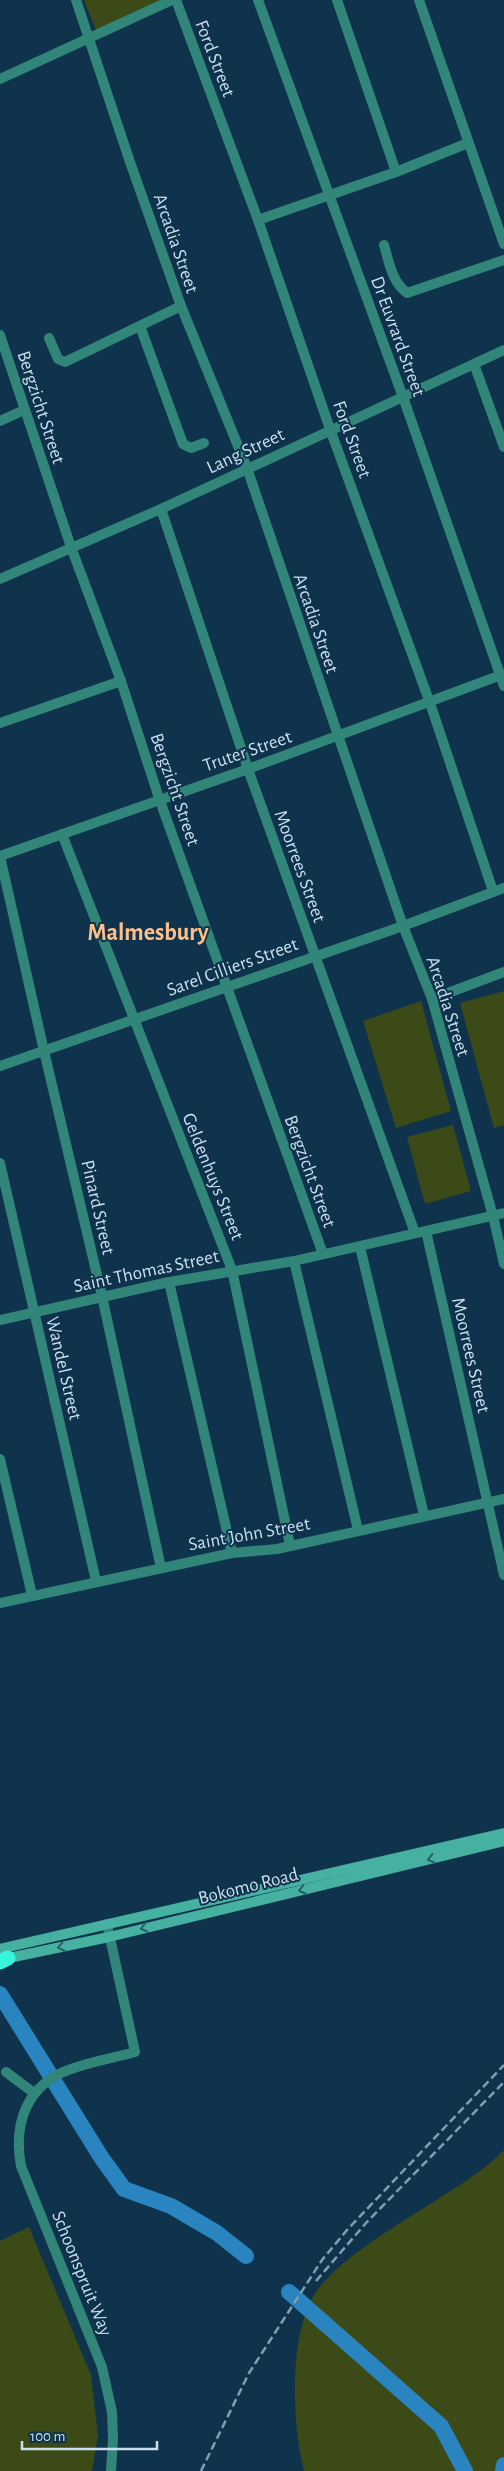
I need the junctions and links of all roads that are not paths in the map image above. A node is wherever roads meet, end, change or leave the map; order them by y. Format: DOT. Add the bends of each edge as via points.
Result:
graph roads {
  1 [pos="76,0"];
  2 [pos="172,0"];
  3 [pos="176,0"];
  4 [pos="258,0"];
  5 [pos="337,0"];
  6 [pos="419,0"];
  7 [pos="90,37"];
  8 [pos="0,79"];
  9 [pos="468,143"];
  10 [pos="396,172"];
  11 [pos="328,194"];
  12 [pos="258,220"];
  13 [pos="504,244"];
  14 [pos="384,245"];
  15 [pos="504,260"];
  16 [pos="181,306"];
  17 [pos="140,326"];
  18 [pos="0,335"];
  19 [pos="49,338"];
  20 [pos="504,350"];
  21 [pos="474,364"];
  22 [pos="403,397"];
  23 [pos="24,410"];
  24 [pos="0,421"];
  25 [pos="330,429"];
  26 [pos="204,443"];
  27 [pos="504,447"];
  28 [pos="247,468"];
  29 [pos="161,509"];
  30 [pos="71,547"];
  31 [pos="0,579"];
  32 [pos="503,679"];
  33 [pos="121,681"];
  34 [pos="430,703"];
  35 [pos="0,723"];
  36 [pos="337,736"];
  37 [pos="248,769"];
  38 [pos="159,798"];
  39 [pos="62,834"];
  40 [pos="0,856"];
  41 [pos="504,888"];
  42 [pos="494,892"];
  43 [pos="403,926"];
  44 [pos="315,955"];
  45 [pos="504,972"];
  46 [pos="226,987"];
  47 [pos="432,999"];
  48 [pos="134,1020"];
  49 [pos="44,1051"];
  50 [pos="0,1066"];
  51 [pos="0,1163"];
  52 [pos="504,1213"];
  53 [pos="493,1216"];
  54 [pos="420,1232"];
  55 [pos="360,1247"];
  56 [pos="323,1254"];
  57 [pos="294,1262"];
  58 [pos="504,1264"];
  59 [pos="232,1270"];
  60 [pos="169,1282"];
  61 [pos="102,1296"];
  62 [pos="34,1312"];
  63 [pos="0,1320"];
  64 [pos="0,1459"];
  65 [pos="504,1499"];
  66 [pos="488,1503"];
  67 [pos="424,1515"];
  68 [pos="358,1530"];
  69 [pos="290,1545"];
  70 [pos="232,1553"];
  71 [pos="161,1568"];
  72 [pos="504,1575"];
  73 [pos="96,1582"];
  74 [pos="32,1595"];
  75 [pos="0,1603"];
  76 [pos="504,1833"];
  77 [pos="504,1841"];
  78 [pos="106,1924"];
  79 [pos="109,1937"];
  80 [pos="2,1957"];
  81 [pos="6,2072"];
  82 [pos="34,2093"];
  83 [pos="111,2471"];
  1 -- 7 [label="street, Arcadia Street"];
  2 -- 7 [label="street"];
  3 -- 12 [label="street, Ford Street"];
  4 -- 11 [label="street, Dr Euvrard Street"];
  5 -- 10 [label="street"];
  6 -- 9 [label="street"];
  7 -- 8 [label="street"];
  7 -- 16 [label="street, Arcadia Street"];
  9 -- 10 [label="street"];
  9 -- 13 [label="street"];
  10 -- 11 [label="street"];
  11 -- 12 [label="street"];
  11 -- 22 [label="street, Dr Euvrard Street"];
  12 -- 25 [label="street, Ford Street"];
  14 -- 15 [label="street" via="394,276 407,293"];
  16 -- 17 [label="street"];
  16 -- 28 [label="street, Arcadia Street"];
  17 -- 19 [label="street" via="65,362 58,358"];
  17 -- 26 [label="street" via="183,444 191,448"];
  18 -- 23 [label="street, Bergzicht Street"];
  20 -- 21 [label="street, Lang Street"];
  21 -- 22 [label="street, Lang Street"];
  21 -- 27 [label="street"];
  22 -- 25 [label="street, Lang Street"];
  22 -- 32 [label="street, Dr Euvrard Street"];
  23 -- 24 [label="street"];
  23 -- 30 [label="street, Bergzicht Street"];
  25 -- 28 [label="street, Lang Street"];
  25 -- 34 [label="street, Ford Street"];
  28 -- 29 [label="street, Lang Street"];
  28 -- 36 [label="street, Arcadia Street"];
  29 -- 30 [label="street, Lang Street"];
  29 -- 37 [label="street, Moorrees Street"];
  30 -- 31 [label="street, Lang Street"];
  30 -- 33 [label="street, Bergzicht Street"];
  32 -- 34 [label="street, Truter Street"];
  33 -- 35 [label="street"];
  33 -- 38 [label="street, Bergzicht Street"];
  34 -- 36 [label="street, Truter Street"];
  34 -- 42 [label="street, Ford Street"];
  36 -- 37 [label="street, Truter Street"];
  36 -- 43 [label="street, Arcadia Street"];
  37 -- 38 [label="street, Truter Street"];
  37 -- 44 [label="street, Moorrees Street"];
  38 -- 39 [label="street, Truter Street"];
  38 -- 46 [label="street, Bergzicht Street"];
  39 -- 40 [label="street, Truter Street"];
  39 -- 48 [label="street, Geldenhuys Street"];
  40 -- 49 [label="street, Pinard Street"];
  41 -- 42 [label="street, Sarel Cilliers Street"];
  42 -- 43 [label="street, Sarel Cilliers Street"];
  43 -- 44 [label="street, Sarel Cilliers Street"];
  43 -- 47 [label="street, Arcadia Street"];
  44 -- 46 [label="street, Sarel Cilliers Street"];
  44 -- 54 [label="street, Moorrees Street"];
  45 -- 47 [label="street"];
  46 -- 48 [label="street, Sarel Cilliers Street"];
  46 -- 56 [label="street, Bergzicht Street"];
  47 -- 53 [label="street, Arcadia Street"];
  48 -- 49 [label="street, Sarel Cilliers Street"];
  48 -- 59 [label="street, Geldenhuys Street"];
  49 -- 50 [label="street, Sarel Cilliers Street"];
  49 -- 61 [label="street, Pinard Street"];
  51 -- 62 [label="street, Wandel Street"];
  52 -- 53 [label="street, Saint Thomas Street"];
  53 -- 54 [label="street, Saint Thomas Street"];
  53 -- 58 [label="street, Arcadia Street"];
  54 -- 55 [label="street, Saint Thomas Street"];
  54 -- 66 [label="street, Moorrees Street"];
  55 -- 56 [label="street, Saint Thomas Street"];
  55 -- 67 [label="street"];
  56 -- 57 [label="street, Saint Thomas Street"];
  57 -- 59 [label="street, Saint Thomas Street"];
  57 -- 68 [label="street"];
  59 -- 60 [label="street, Saint Thomas Street"];
  59 -- 69 [label="street, Geldenhuys Street"];
  60 -- 61 [label="street, Saint Thomas Street"];
  60 -- 70 [label="street"];
  61 -- 62 [label="street, Saint Thomas Street"];
  61 -- 71 [label="street, Pinard Street"];
  62 -- 63 [label="street, Saint Thomas Street"];
  62 -- 73 [label="street, Wandel Street"];
  64 -- 74 [label="street"];
  65 -- 66 [label="street, Saint John Street"];
  66 -- 67 [label="street, Saint John Street"];
  66 -- 72 [label="street, Moorrees Street"];
  67 -- 68 [label="street, Saint John Street"];
  68 -- 69 [label="street, Saint John Street"];
  69 -- 70 [label="street, Saint John Street" via="276,1550"];
  70 -- 71 [label="street, Saint John Street"];
  71 -- 73 [label="street, Saint John Street"];
  73 -- 74 [label="street, Saint John Street"];
  74 -- 75 [label="street, Saint John Street"];
  76 -- 78 [label="main road, Bokomo Road"];
  77 -- 79 [label="main road, Bokomo Road, one-way"];
  78 -- 79 [label="street"];
  78 -- 80 [label="main road, Bokomo Road"];
  79 -- 80 [label="main road, Bokomo Road, one-way"];
  79 -- 82 [label="street, Schoonspruit Way" via="135,2052 68,2070"];
  81 -- 82 [label="street"];
  82 -- 83 [label="street, Schoonspruit Way" via="19,2131 21,2166 102,2367 112,2412"];
}
